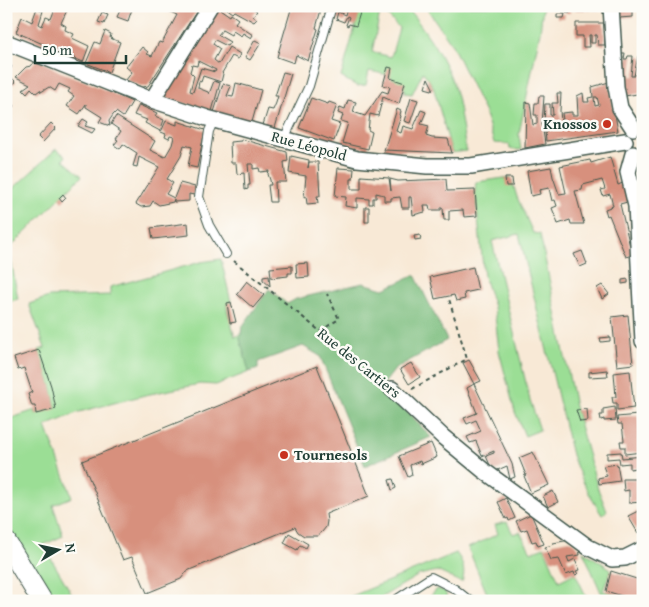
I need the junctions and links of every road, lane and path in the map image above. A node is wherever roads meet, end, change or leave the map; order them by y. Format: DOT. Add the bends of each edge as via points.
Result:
graph roads {
  1 [pos="210,6"];
  2 [pos="332,6"];
  3 [pos="611,6"];
  4 [pos="6,42"];
  5 [pos="152,100"];
  6 [pos="214,120"];
  7 [pos="638,128"];
  8 [pos="284,139"];
  9 [pos="633,150"];
  10 [pos="226,254"];
  11 [pos="327,294"];
  12 [pos="449,298"];
  13 [pos="320,331"];
  14 [pos="643,341"];
  15 [pos="395,392"];
  16 [pos="7,544"];
  17 [pos="643,549"];
  18 [pos="42,601"];
  19 [pos="394,601"];
  20 [pos="470,601"];
  1 -- 5 [label="street"];
  2 -- 8 [label="lane" via="309,86"];
  3 -- 7 [label="street" via="620,108"];
  4 -- 5 [label="street, Rue Léopold"];
  5 -- 6 [label="street, Rue Léopold"];
  6 -- 8 [label="street, Rue Léopold"];
  6 -- 10 [label="lane" via="209,131 199,197 208,225"];
  7 -- 9 [label="street" via="627,134"];
  8 -- 9 [label="street, Rue Léopold" via="357,159 427,166 471,166"];
  9 -- 14 [label="street" via="628,172 636,206"];
  10 -- 13 [label="path, Rue des Cartiers"];
  11 -- 13 [label="path" via="340,319"];
  12 -- 15 [label="path" via="466,359 414,389"];
  13 -- 15 [label="path, Rue des Cartiers"];
  15 -- 17 [label="street, Rue des Cartiers" via="483,470 588,547 612,559"];
  16 -- 18 [label="main road"];
  19 -- 20 [label="lane" via="431,577 456,589"];
}
